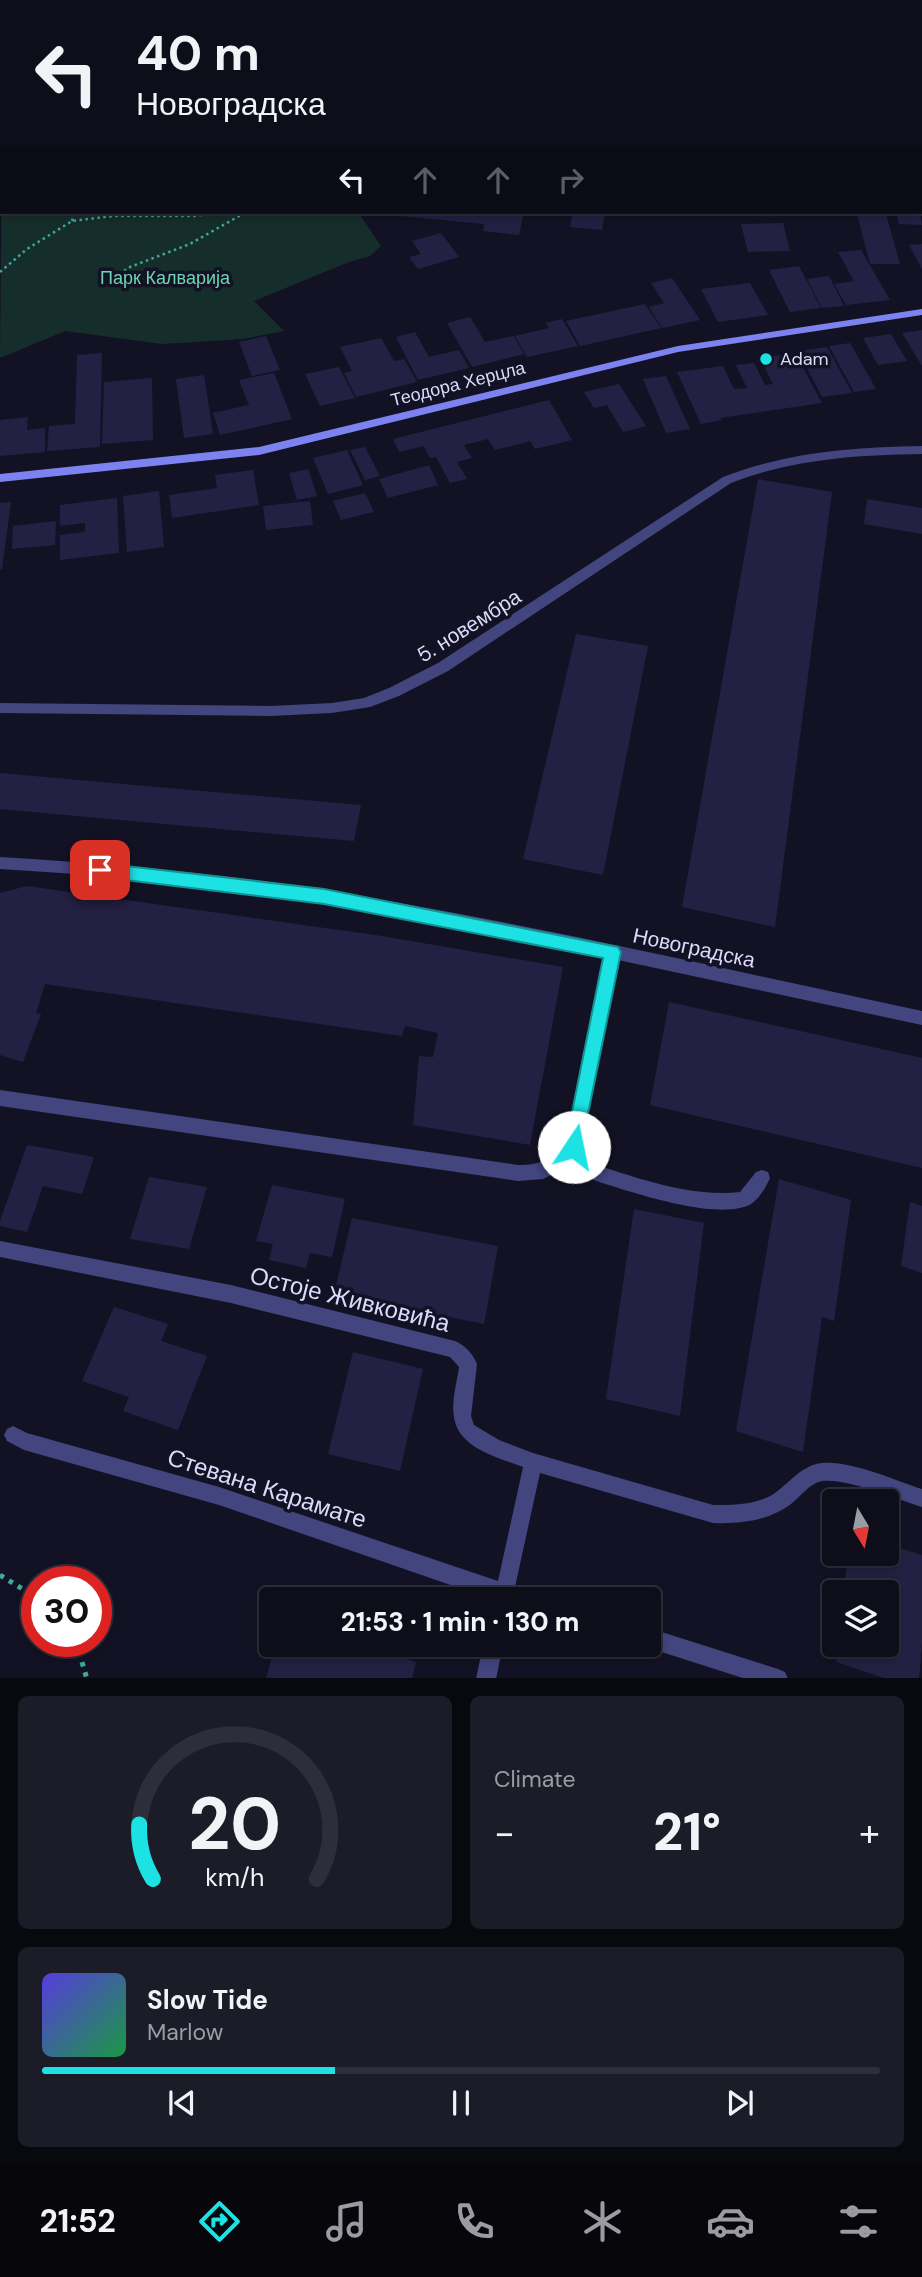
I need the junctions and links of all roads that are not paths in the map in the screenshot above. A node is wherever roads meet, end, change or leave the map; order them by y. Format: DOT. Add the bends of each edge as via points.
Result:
graph roads {
  1 [pos="922,312"];
  2 [pos="922,450"];
  3 [pos="0,478"];
  4 [pos="0,708"];
  5 [pos="0,863"];
  6 [pos="612,952"];
  7 [pos="922,1018"];
  8 [pos="0,1098"];
  9 [pos="561,1162"];
  10 [pos="762,1178"];
  11 [pos="0,1249"];
  12 [pos="13,1436"];
  13 [pos="533,1462"];
  14 [pos="922,1498"];
  15 [pos="478,1587"];
  16 [pos="506,1587"];
  17 [pos="661,1642"];
  18 [pos="490,1657"];
  19 [pos="486,1678"];
  20 [pos="778,1678"];
  1 -- 3 [label="main road, Теодора Херцла" via="678,349 259,451"];
  2 -- 4 [label="street, 5. новембра" via="798,458 727,480 443,667 365,703 271,711"];
  5 -- 6 [label="street, Новоградска" via="145,874 324,897"];
  6 -- 7 [label="street, Новоградска"];
  6 -- 9 [label="street" via="574,1147"];
  8 -- 9 [label="street" via="518,1173 542,1173"];
  9 -- 10 [label="street" via="688,1198 740,1201 751,1196"];
  11 -- 13 [label="street, Остоје Живковића" via="231,1294 455,1350 468,1364 461,1407 467,1431"];
  12 -- 15 [label="street, Стевана Карамате" via="219,1496"];
  13 -- 14 [label="street, Остоје Живковића" via="713,1514 735,1515 772,1506 806,1477 820,1472"];
  13 -- 16 [label="street"];
  17 -- 20 [label="street"];
  18 -- 19 [label="street"];
}
